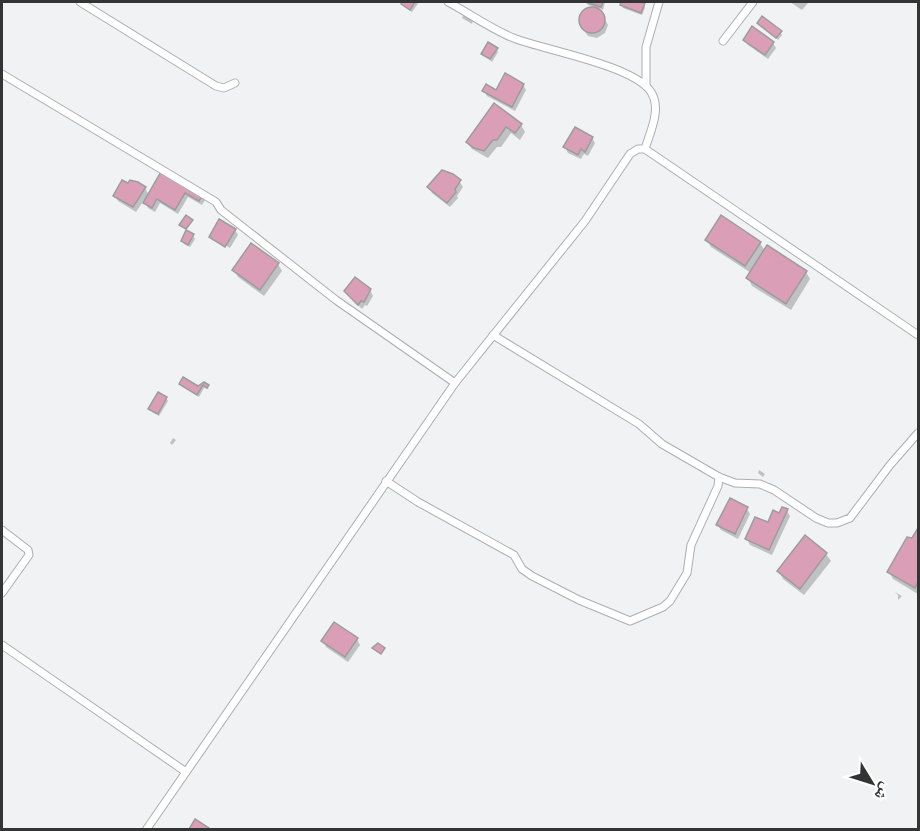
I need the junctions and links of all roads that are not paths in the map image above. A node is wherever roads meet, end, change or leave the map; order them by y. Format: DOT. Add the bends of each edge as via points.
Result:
graph roads {
  1 [pos="80,2"];
  2 [pos="448,2"];
  3 [pos="659,2"];
  4 [pos="753,2"];
  5 [pos="723,41"];
  6 [pos="2,74"];
  7 [pos="235,83"];
  8 [pos="646,86"];
  9 [pos="645,149"];
  10 [pos="493,335"];
  11 [pos="918,335"];
  12 [pos="455,383"];
  13 [pos="918,434"];
  14 [pos="719,477"];
  15 [pos="386,481"];
  16 [pos="2,530"];
  17 [pos="2,592"];
  18 [pos="2,645"];
  19 [pos="186,772"];
  20 [pos="146,830"];
  1 -- 7 [label="street" via="216,86 224,88"];
  2 -- 8 [label="street" via="514,39 608,66"];
  3 -- 8 [label="street" via="646,47"];
  4 -- 5 [label="street"];
  6 -- 12 [label="street" via="216,202 221,210 336,300"];
  8 -- 9 [label="street" via="656,105"];
  9 -- 10 [label="street" via="630,154 585,221"];
  9 -- 11 [label="street"];
  10 -- 12 [label="street"];
  10 -- 14 [label="street"];
  12 -- 15 [label="street"];
  13 -- 14 [label="street" via="858,510 837,523 816,518 760,484 735,483"];
  14 -- 15 [label="street" via="691,545 687,573 670,601 630,621 532,576 522,569 514,555"];
  15 -- 19 [label="street"];
  16 -- 17 [label="street" via="24,546 28,555"];
  18 -- 19 [label="street"];
  19 -- 20 [label="street"];
}
